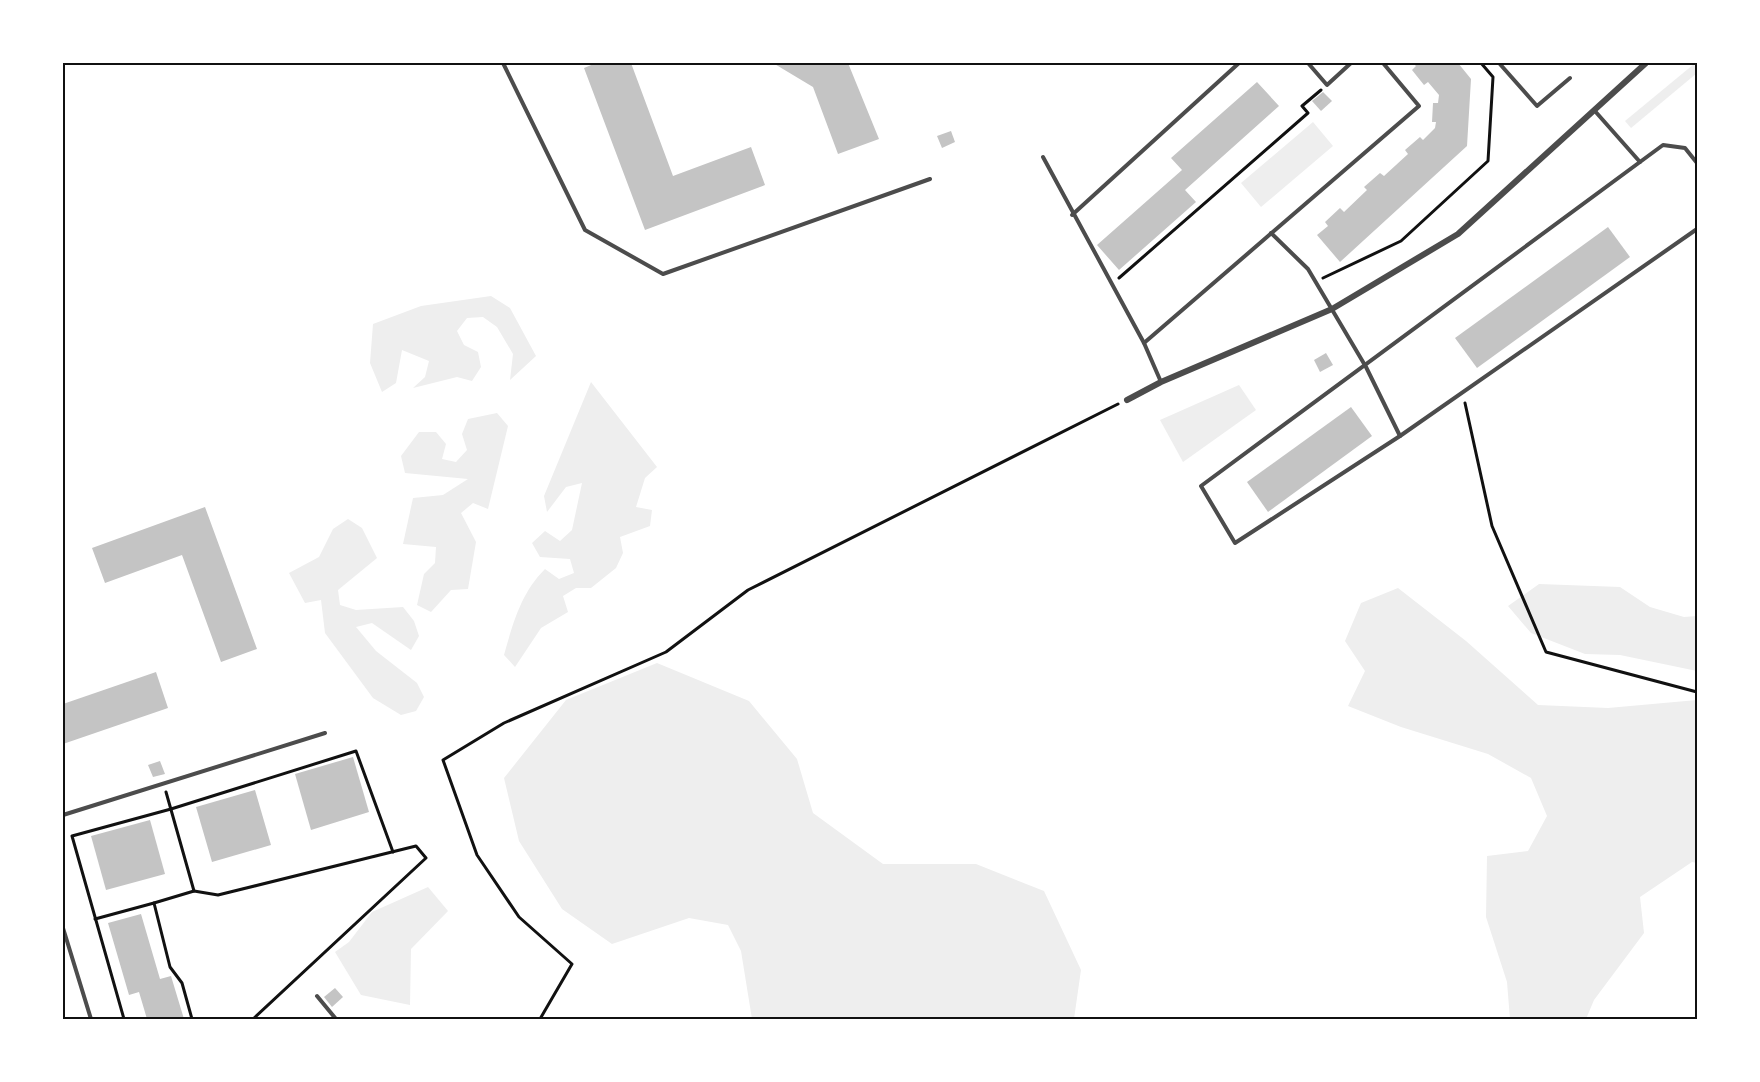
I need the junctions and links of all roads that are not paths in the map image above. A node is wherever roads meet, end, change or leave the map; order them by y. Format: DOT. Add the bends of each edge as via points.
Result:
graph roads {
  1 [pos="503,63"];
  2 [pos="1239,63"];
  3 [pos="1308,63"];
  4 [pos="1352,63"];
  5 [pos="1383,63"];
  6 [pos="1499,63"];
  7 [pos="1646,63"];
  8 [pos="1570,78"];
  9 [pos="1594,110"];
  10 [pos="1043,157"];
  11 [pos="1640,162"];
  12 [pos="1697,163"];
  13 [pos="930,179"];
  14 [pos="1072,215"];
  15 [pos="1697,230"];
  16 [pos="1271,233"];
  17 [pos="1332,309"];
  18 [pos="1144,343"];
  19 [pos="1366,367"];
  20 [pos="1161,382"];
  21 [pos="1127,399"];
  22 [pos="1400,436"];
  23 [pos="325,733"];
  24 [pos="63,815"];
  25 [pos="63,928"];
  26 [pos="317,996"];
  27 [pos="91,1019"];
  28 [pos="336,1019"];
  1 -- 13 [label="lane" via="585,230 663,274"];
  2 -- 14 [label="lane"];
  3 -- 4 [label="lane" via="1327,85"];
  5 -- 16 [label="lane" via="1419,106"];
  6 -- 8 [label="lane" via="1537,106"];
  7 -- 9 [label="street"];
  9 -- 11 [label="lane"];
  9 -- 17 [label="street" via="1458,234"];
  10 -- 14 [label="lane"];
  11 -- 12 [label="lane" via="1663,144 1685,148"];
  11 -- 19 [label="lane"];
  14 -- 18 [label="lane"];
  15 -- 22 [label="lane"];
  16 -- 17 [label="lane" via="1308,269"];
  16 -- 18 [label="lane"];
  17 -- 19 [label="lane"];
  17 -- 20 [label="street"];
  18 -- 20 [label="lane"];
  19 -- 22 [label="lane"];
  19 -- 22 [label="lane" via="1201,486 1235,543"];
  20 -- 21 [label="street"];
  23 -- 24 [label="lane"];
  25 -- 27 [label="lane"];
  26 -- 28 [label="lane"];
}
